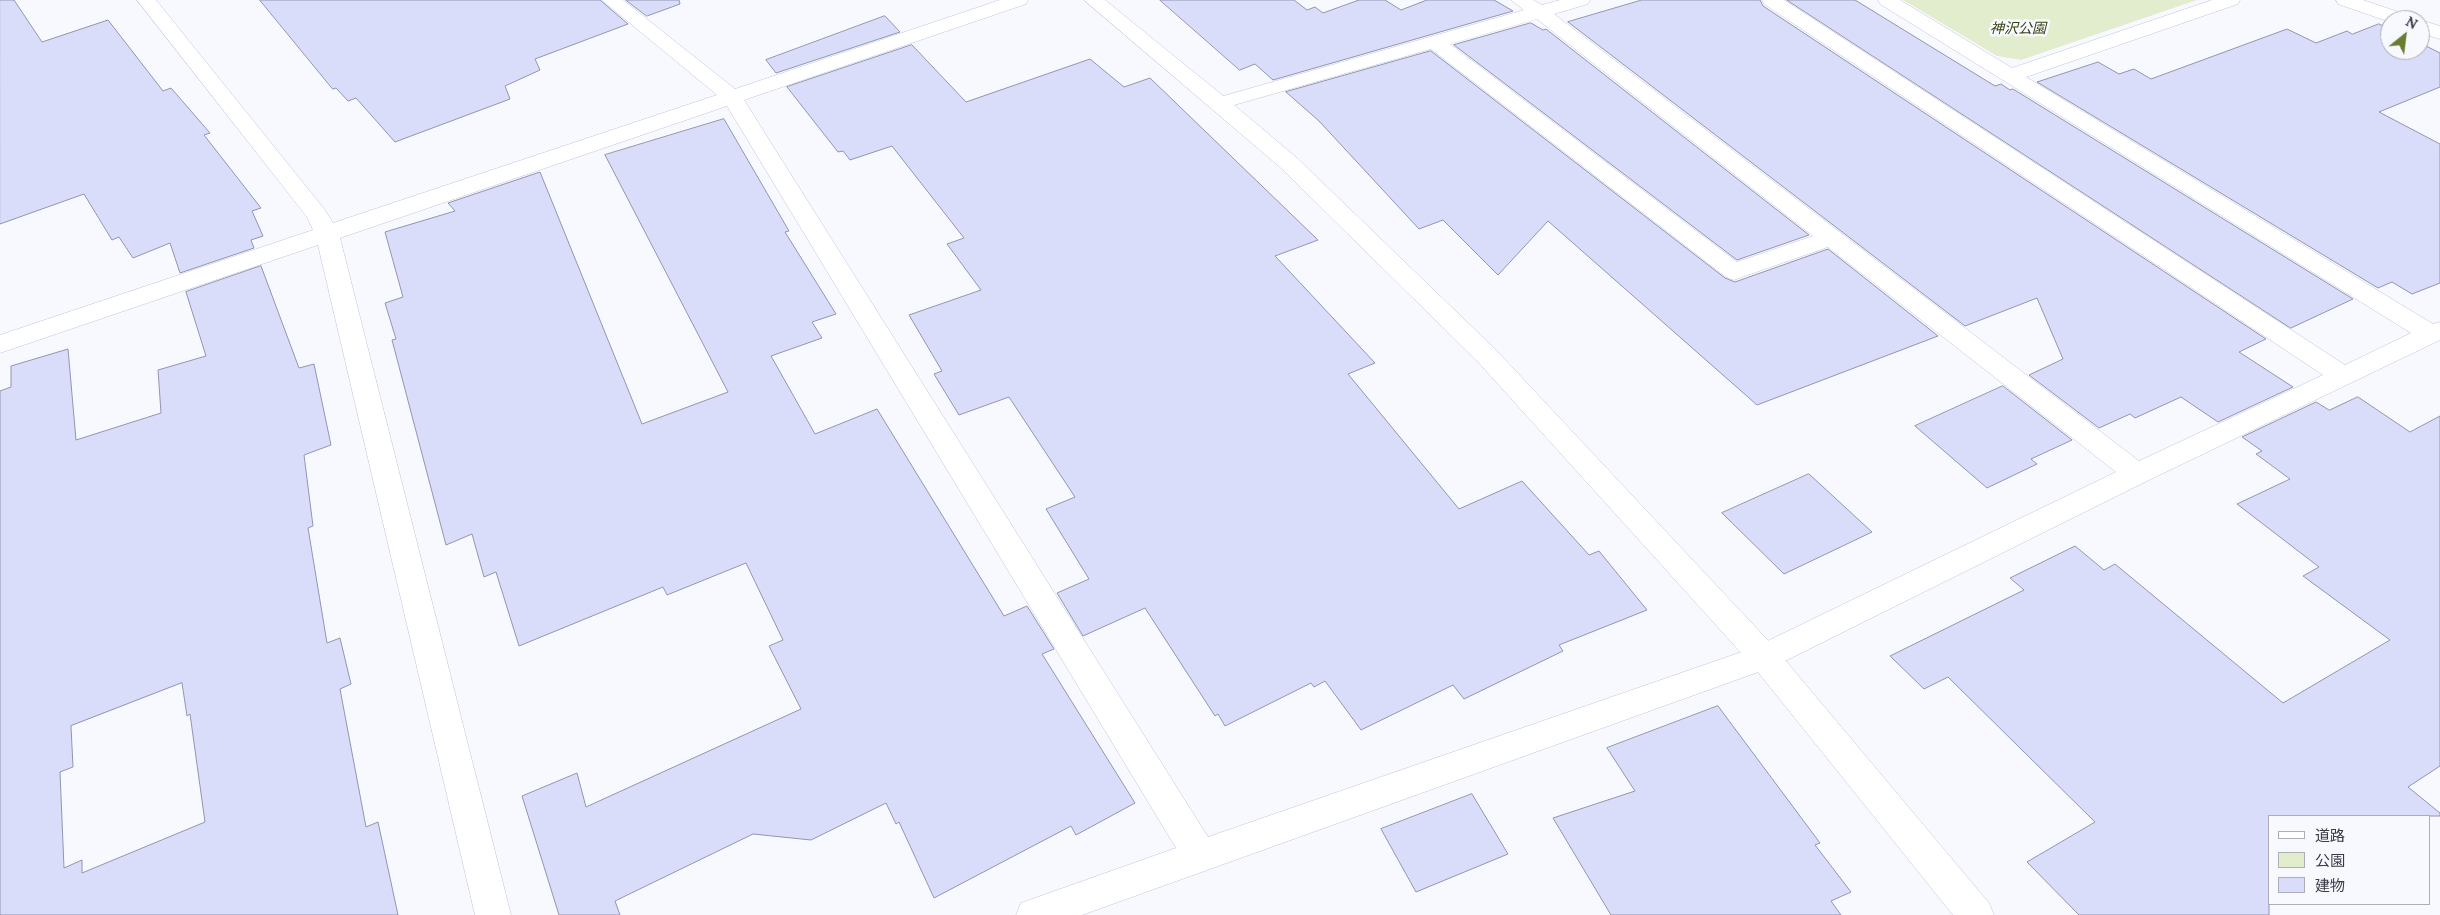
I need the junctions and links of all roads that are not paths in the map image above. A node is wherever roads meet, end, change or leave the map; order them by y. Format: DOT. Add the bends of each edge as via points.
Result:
graph roads {
  1 [pos="146,0"];
  2 [pos="611,0"];
  3 [pos="1019,0"];
  4 [pos="1093,0"];
  5 [pos="1520,0"];
  6 [pos="1581,0"];
  7 [pos="1771,0"];
  8 [pos="1887,0"];
  9 [pos="2231,0"];
  10 [pos="2345,0"];
  11 [pos="1540,12"];
  12 [pos="2380,12"];
  13 [pos="1435,42"];
  14 [pos="2011,75"];
  15 [pos="732,97"];
  16 [pos="1220,103"];
  17 [pos="327,234"];
  18 [pos="1832,237"];
  19 [pos="2436,332"];
  20 [pos="0,344"];
  21 [pos="2344,376"];
  22 [pos="2137,474"];
  23 [pos="1764,657"];
  24 [pos="1201,857"];
  25 [pos="493,915"];
  26 [pos="1034,915"];
  27 [pos="1976,915"];
  1 -- 17 [label="street" via="317,215"];
  2 -- 15 [label="street"];
  3 -- 15 [label="street"];
  4 -- 16 [label="street"];
  5 -- 11 [label="street"];
  6 -- 11 [label="street"];
  7 -- 21 [label="street"];
  8 -- 14 [label="street"];
  9 -- 14 [label="street"];
  10 -- 12 [label="street"];
  11 -- 13 [label="street"];
  11 -- 18 [label="street"];
  13 -- 16 [label="street"];
  13 -- 18 [label="street" via="1734,272"];
  14 -- 19 [label="street"];
  15 -- 17 [label="street"];
  15 -- 24 [label="street"];
  16 -- 23 [label="street" via="1289,163 1487,356"];
  17 -- 20 [label="street"];
  17 -- 25 [label="street"];
  18 -- 22 [label="street"];
  19 -- 21 [label="street"];
  21 -- 22 [label="street"];
  22 -- 23 [label="street"];
  23 -- 24 [label="street"];
  23 -- 27 [label="street"];
  24 -- 26 [label="street"];
}
